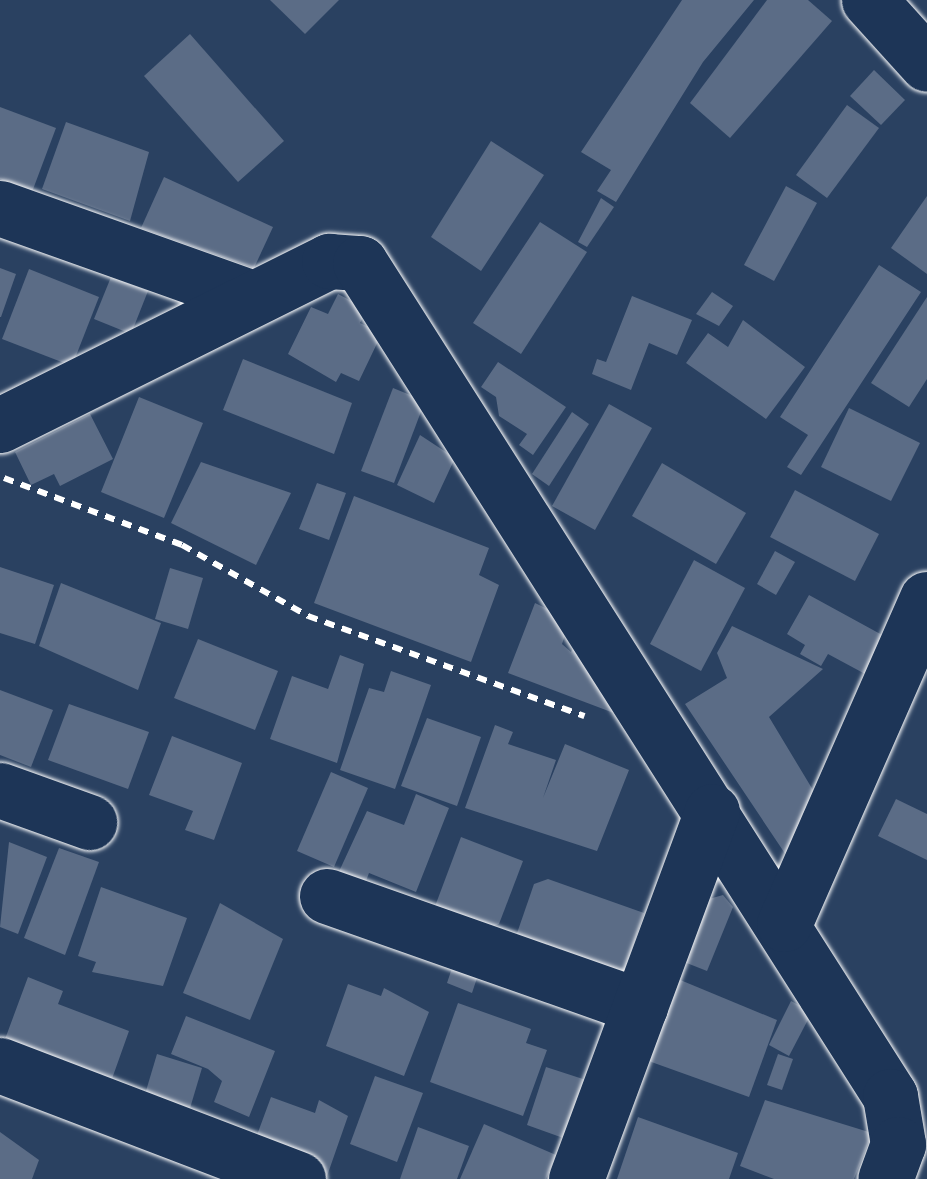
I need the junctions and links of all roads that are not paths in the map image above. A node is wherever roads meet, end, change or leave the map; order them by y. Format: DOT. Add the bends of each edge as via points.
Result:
graph roads {
  1 [pos="869,0"];
  2 [pos="927,64"];
  3 [pos="0,208"];
  4 [pos="250,297"];
  5 [pos="0,425"];
  6 [pos="927,599"];
  7 [pos="0,790"];
  8 [pos="712,811"];
  9 [pos="90,822"];
  10 [pos="327,896"];
  11 [pos="784,924"];
  12 [pos="640,1006"];
  13 [pos="0,1064"];
  14 [pos="298,1179"];
  15 [pos="576,1179"];
  16 [pos="885,1179"];
  1 -- 2 [label="main road"];
  3 -- 4 [label="main road"];
  4 -- 5 [label="main road"];
  4 -- 8 [label="main road" via="329,262 360,263"];
  6 -- 11 [label="main road"];
  7 -- 9 [label="main road"];
  8 -- 11 [label="main road"];
  8 -- 12 [label="main road"];
  10 -- 12 [label="main road"];
  11 -- 16 [label="main road" via="890,1096 898,1144"];
  12 -- 15 [label="main road"];
  13 -- 14 [label="main road"];
}
